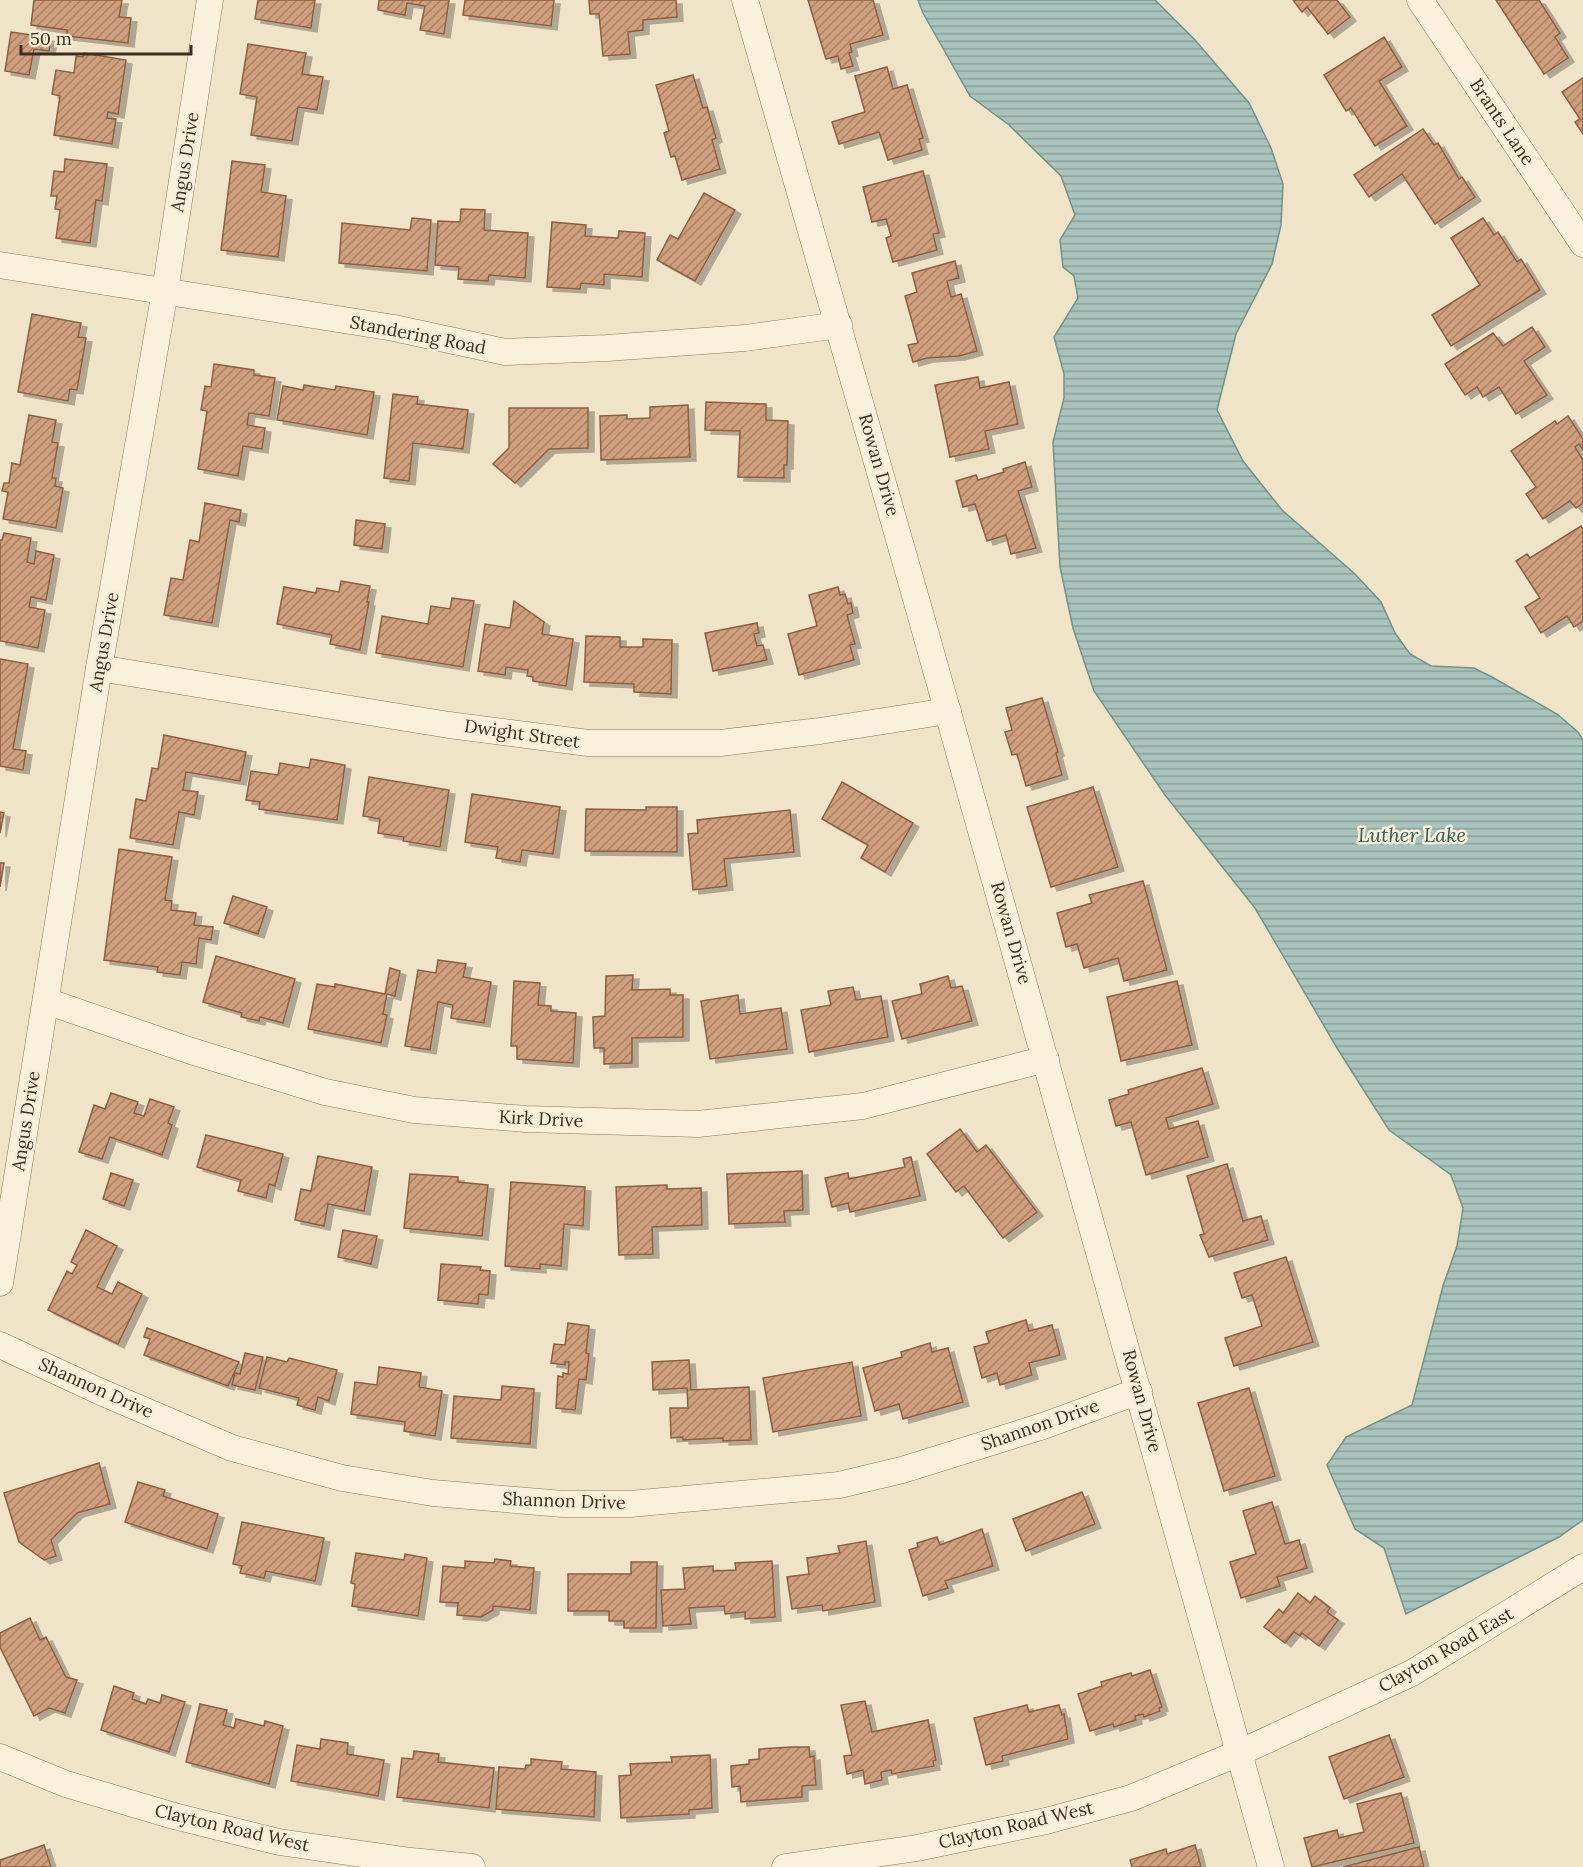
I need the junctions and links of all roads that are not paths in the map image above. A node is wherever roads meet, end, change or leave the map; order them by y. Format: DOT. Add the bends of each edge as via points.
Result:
graph roads {
  1 [pos="210,0"];
  2 [pos="745,0"];
  3 [pos="1420,0"];
  4 [pos="1583,244"];
  5 [pos="0,265"];
  6 [pos="165,291"];
  7 [pos="839,324"];
  8 [pos="99,668"];
  9 [pos="948,711"];
  10 [pos="46,1001"];
  11 [pos="1046,1059"];
  12 [pos="0,1283"];
  13 [pos="0,1345"];
  14 [pos="1139,1391"];
  15 [pos="1583,1567"];
  16 [pos="1239,1753"];
  17 [pos="0,1757"];
  18 [pos="472,1867"];
  19 [pos="785,1867"];
  20 [pos="1271,1867"];
  1 -- 6 [label="street, Angus Drive"];
  2 -- 7 [label="street, Rowan Drive"];
  3 -- 4 [label="street, Brants Lane"];
  5 -- 6 [label="street, Standering Road"];
  6 -- 7 [label="street, Standering Road" via="394,328 506,352 745,338"];
  6 -- 8 [label="street, Angus Drive"];
  7 -- 9 [label="street, Rowan Drive"];
  8 -- 9 [label="street, Dwight Street" via="449,725 588,743 720,743"];
  8 -- 10 [label="street, Angus Drive"];
  9 -- 11 [label="street, Rowan Drive"];
  10 -- 11 [label="street, Kirk Drive" via="326,1092 414,1110 526,1119 698,1124 863,1106"];
  10 -- 12 [label="street, Angus Drive"];
  11 -- 14 [label="street, Rowan Drive"];
  13 -- 14 [label="street, Shannon Drive" via="243,1451 342,1478 433,1493 563,1504 630,1504 840,1485 1032,1430"];
  14 -- 16 [label="street, Rowan Drive"];
  15 -- 16 [label="street, Clayton Road East" via="1412,1673"];
  16 -- 19 [label="street, Clayton Road West" via="1131,1798 1046,1821 917,1848"];
  16 -- 20 [label="street, Rowan Drive"];
  17 -- 18 [label="street, Clayton Road West" via="66,1784 279,1842"];
}
